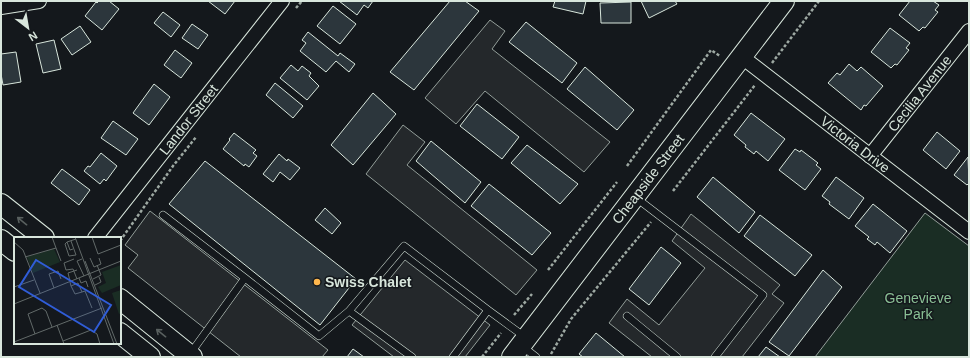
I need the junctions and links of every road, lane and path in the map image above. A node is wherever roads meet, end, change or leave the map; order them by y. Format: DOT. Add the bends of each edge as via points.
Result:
graph roads {
  1 [pos="39,1"];
  2 [pos="282,1"];
  3 [pos="302,1"];
  4 [pos="784,1"];
  5 [pos="819,1"];
  6 [pos="1,8"];
  7 [pos="292,14"];
  8 [pos="969,31"];
  9 [pos="721,57"];
  10 [pos="742,57"];
  11 [pos="770,65"];
  12 [pos="758,81"];
  13 [pos="200,132"];
  14 [pos="870,156"];
  15 [pos="627,166"];
  16 [pos="617,182"];
  17 [pos="674,191"];
  18 [pos="635,197"];
  19 [pos="1,204"];
  20 [pos="163,215"];
  21 [pos="653,218"];
  22 [pos="969,232"];
  23 [pos="43,237"];
  24 [pos="97,237"];
  25 [pos="1,240"];
  26 [pos="121,240"];
  27 [pos="14,250"];
  28 [pos="548,270"];
  29 [pos="245,278"];
  30 [pos="532,294"];
  31 [pos="121,300"];
  32 [pos="488,310"];
  33 [pos="349,311"];
  34 [pos="627,316"];
  35 [pos="513,317"];
  36 [pos="501,333"];
  37 [pos="121,334"];
  38 [pos="524,349"];
  39 [pos="551,354"];
  40 [pos="190,356"];
  41 [pos="150,357"];
  42 [pos="412,357"];
  43 [pos="453,357"];
  44 [pos="482,357"];
  45 [pos="677,357"];
  46 [pos="715,357"];
  1 -- 6 [label="street"];
  2 -- 24 [label="street, Landor Street"];
  3 -- 7 [label="path"];
  4 -- 10 [label="street, Cheapside Street"];
  5 -- 11 [label="path"];
  8 -- 14 [label="street, Cecilia Avenue"];
  9 -- 15 [label="path" via="711,50"];
  10 -- 14 [label="street, Victoria Drive"];
  10 -- 18 [label="street, Cheapside Street"];
  12 -- 17 [label="path"];
  13 -- 26 [label="path"];
  14 -- 22 [label="street, Victoria Drive"];
  16 -- 28 [label="path"];
  18 -- 38 [label="street, Cheapside Street"];
  18 -- 46 [label="lane" via="763,295"];
  23 -- 19 [label="street, one-way"];
  20 -- 29 [label="lane"];
  21 -- 39 [label="path" via="570,319"];
  25 -- 27 [label="street"];
  29 -- 33 [label="lane" via="319,336"];
  29 -- 40 [label="lane"];
  30 -- 35 [label="path"];
  40 -- 31 [label="street, one-way"];
  32 -- 33 [label="lane" via="404,246"];
  32 -- 38 [label="lane"];
  32 -- 43 [label="lane"];
  33 -- 42 [label="lane"];
  34 -- 45 [label="lane"];
  36 -- 44 [label="path"];
  37 -- 41 [label="street"];
}
